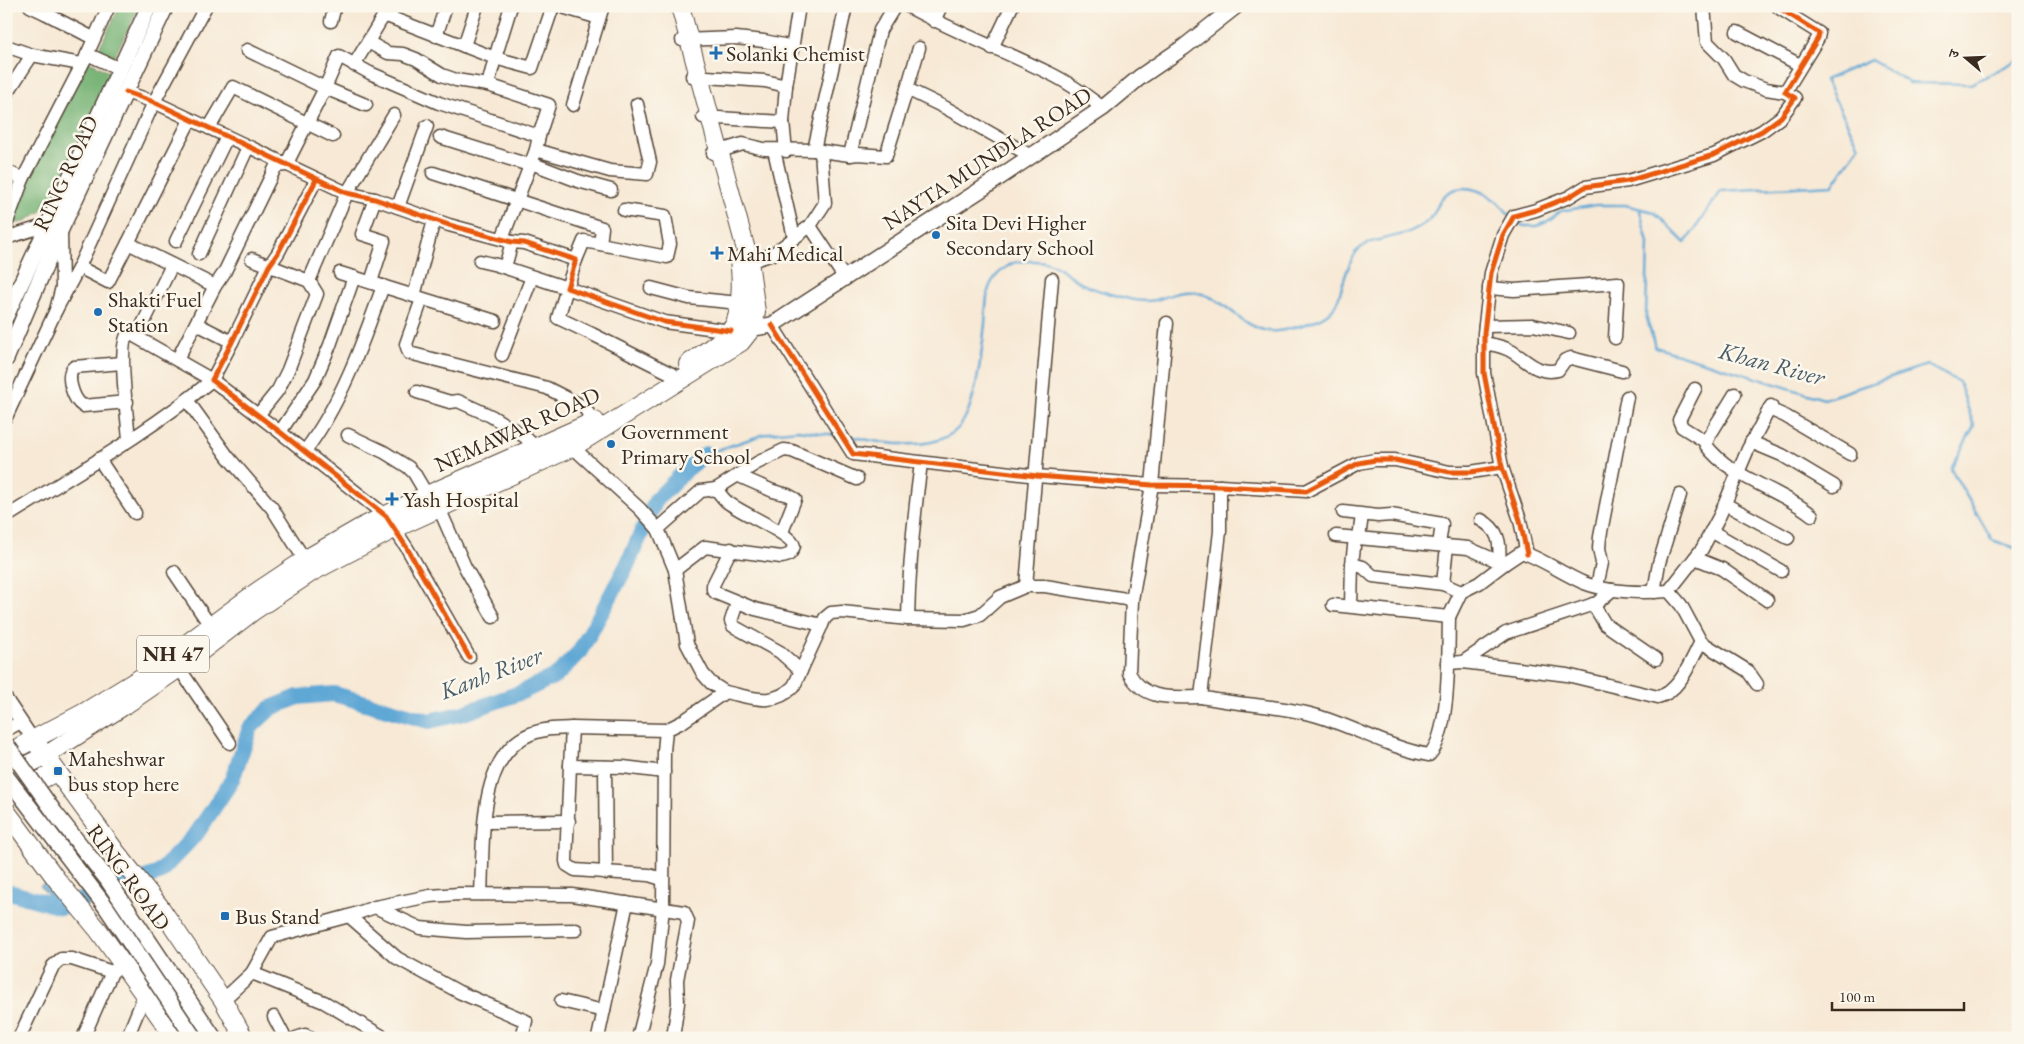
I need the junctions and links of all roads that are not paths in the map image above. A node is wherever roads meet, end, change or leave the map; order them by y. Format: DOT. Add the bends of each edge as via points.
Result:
graph roads {
  1 [pos="30,6"];
  2 [pos="109,6"];
  3 [pos="149,6"];
  4 [pos="166,6"];
  5 [pos="206,6"];
  6 [pos="336,6"];
  7 [pos="446,6"];
  8 [pos="477,6"];
  9 [pos="511,6"];
  10 [pos="552,6"];
  11 [pos="559,6"];
  12 [pos="673,6"];
  13 [pos="680,6"];
  14 [pos="846,6"];
  15 [pos="895,6"];
  16 [pos="907,6"];
  17 [pos="941,6"];
  18 [pos="1012,6"];
  19 [pos="1236,6"];
  20 [pos="1704,6"];
  21 [pos="795,7"];
  22 [pos="1778,7"];
  23 [pos="47,10"];
  24 [pos="386,11"];
  25 [pos="601,12"];
  26 [pos="331,21"];
  27 [pos="934,21"];
  28 [pos="1737,32"];
  29 [pos="436,36"];
  30 [pos="93,38"];
  31 [pos="686,40"];
  32 [pos="368,42"];
  33 [pos="6,46"];
  34 [pos="464,46"];
  35 [pos="793,47"];
  36 [pos="918,48"];
  37 [pos="992,48"];
  38 [pos="247,50"];
  39 [pos="32,55"];
  40 [pos="495,58"];
  41 [pos="84,59"];
  42 [pos="354,65"];
  43 [pos="1800,65"];
  44 [pos="120,69"];
  45 [pos="695,76"];
  46 [pos="488,85"];
  47 [pos="786,86"];
  48 [pos="8,87"];
  49 [pos="326,88"];
  50 [pos="907,89"];
  51 [pos="126,92"];
  52 [pos="1784,92"];
  53 [pos="154,102"];
  54 [pos="637,104"];
  55 [pos="366,105"];
  56 [pos="573,105"];
  57 [pos="1103,108"];
  58 [pos="394,115"];
  59 [pos="706,117"];
  60 [pos="190,120"];
  61 [pos="783,122"];
  62 [pos="307,124"];
  63 [pos="427,126"];
  64 [pos="209,128"];
  65 [pos="333,136"];
  66 [pos="540,136"];
  67 [pos="227,137"];
  68 [pos="440,137"];
  69 [pos="248,147"];
  70 [pos="536,150"];
  71 [pos="780,150"];
  72 [pos="716,152"];
  73 [pos="817,152"];
  74 [pos="850,155"];
  75 [pos="1031,156"];
  76 [pos="530,164"];
  77 [pos="286,165"];
  78 [pos="6,171"];
  79 [pos="433,173"];
  80 [pos="23,178"];
  81 [pos="316,180"];
  82 [pos="611,190"];
  83 [pos="347,193"];
  84 [pos="375,199"];
  85 [pos="516,200"];
  86 [pos="398,207"];
  87 [pos="624,210"];
  88 [pos="434,220"];
  89 [pos="6,225"];
  90 [pos="810,226"];
  91 [pos="54,227"];
  92 [pos="794,237"];
  93 [pos="6,238"];
  94 [pos="176,241"];
  95 [pos="507,241"];
  96 [pos="128,243"];
  97 [pos="600,244"];
  98 [pos="199,254"];
  99 [pos="252,259"];
  100 [pos="576,260"];
  101 [pos="480,261"];
  102 [pos="744,263"];
  103 [pos="172,265"];
  104 [pos="269,266"];
  105 [pos="79,267"];
  106 [pos="505,267"];
  107 [pos="340,273"];
  108 [pos="532,277"];
  109 [pos="844,277"];
  110 [pos="354,278"];
  111 [pos="1052,278"];
  112 [pos="309,281"];
  113 [pos="377,284"];
  114 [pos="215,286"];
  115 [pos="567,288"];
  116 [pos="651,288"];
  117 [pos="1489,288"];
  118 [pos="418,297"];
  119 [pos="739,303"];
  120 [pos="56,310"];
  121 [pos="6,316"];
  122 [pos="494,321"];
  123 [pos="1167,323"];
  124 [pos="197,324"];
  125 [pos="772,324"];
  126 [pos="1485,326"];
  127 [pos="752,328"];
  128 [pos="731,331"];
  129 [pos="1569,333"];
  130 [pos="137,336"];
  131 [pos="1615,338"];
  132 [pos="232,342"];
  133 [pos="1484,343"];
  134 [pos="502,355"];
  135 [pos="6,359"];
  136 [pos="178,360"];
  137 [pos="122,363"];
  138 [pos="1622,371"];
  139 [pos="674,375"];
  140 [pos="212,380"];
  141 [pos="1696,389"];
  142 [pos="417,392"];
  143 [pos="1735,394"];
  144 [pos="1627,397"];
  145 [pos="187,400"];
  146 [pos="126,402"];
  147 [pos="258,415"];
  148 [pos="6,418"];
  149 [pos="594,422"];
  150 [pos="280,432"];
  151 [pos="348,435"];
  152 [pos="129,440"];
  153 [pos="567,442"];
  154 [pos="1706,442"];
  155 [pos="1751,442"];
  156 [pos="536,448"];
  157 [pos="305,451"];
  158 [pos="1850,454"];
  159 [pos="99,459"];
  160 [pos="921,463"];
  161 [pos="1502,467"];
  162 [pos="1738,473"];
  163 [pos="739,476"];
  164 [pos="1037,476"];
  165 [pos="858,479"];
  166 [pos="1152,485"];
  167 [pos="1220,486"];
  168 [pos="1834,486"];
  169 [pos="716,489"];
  170 [pos="427,495"];
  171 [pos="1680,495"];
  172 [pos="1725,504"];
  173 [pos="439,508"];
  174 [pos="1343,512"];
  175 [pos="136,513"];
  176 [pos="1362,514"];
  177 [pos="1812,515"];
  178 [pos="6,516"];
  179 [pos="1481,520"];
  180 [pos="391,522"];
  181 [pos="658,529"];
  182 [pos="1711,531"];
  183 [pos="782,532"];
  184 [pos="1336,536"];
  185 [pos="1357,538"];
  186 [pos="1788,538"];
  187 [pos="1443,546"];
  188 [pos="731,550"];
  189 [pos="1527,554"];
  190 [pos="1695,558"];
  191 [pos="1502,562"];
  192 [pos="1352,564"];
  193 [pos="309,566"];
  194 [pos="674,570"];
  195 [pos="1781,571"];
  196 [pos="174,572"];
  197 [pos="1443,584"];
  198 [pos="1026,586"];
  199 [pos="1597,586"];
  200 [pos="1612,590"];
  201 [pos="1669,591"];
  202 [pos="1461,592"];
  203 [pos="1654,592"];
  204 [pos="1132,600"];
  205 [pos="1767,600"];
  206 [pos="737,602"];
  207 [pos="1593,604"];
  208 [pos="1332,605"];
  209 [pos="1351,606"];
  210 [pos="493,617"];
  211 [pos="1449,617"];
  212 [pos="908,620"];
  213 [pos="822,625"];
  214 [pos="205,637"];
  215 [pos="1701,642"];
  216 [pos="469,657"];
  217 [pos="1656,659"];
  218 [pos="1463,662"];
  219 [pos="1448,664"];
  220 [pos="179,668"];
  221 [pos="801,671"];
  222 [pos="143,684"];
  223 [pos="1757,684"];
  224 [pos="717,688"];
  225 [pos="1201,697"];
  226 [pos="6,699"];
  227 [pos="21,722"];
  228 [pos="572,728"];
  229 [pos="670,728"];
  230 [pos="6,730"];
  231 [pos="34,740"];
  232 [pos="230,743"];
  233 [pos="6,744"];
  234 [pos="6,754"];
  235 [pos="45,756"];
  236 [pos="570,766"];
  237 [pos="605,768"];
  238 [pos="56,772"];
  239 [pos="664,772"];
  240 [pos="6,776"];
  241 [pos="6,798"];
  242 [pos="6,811"];
  243 [pos="569,820"];
  244 [pos="485,822"];
  245 [pos="606,873"];
  246 [pos="662,880"];
  247 [pos="481,894"];
  248 [pos="627,903"];
  249 [pos="375,907"];
  250 [pos="663,908"];
  251 [pos="349,916"];
  252 [pos="576,930"];
  253 [pos="117,968"];
  254 [pos="252,973"];
  255 [pos="145,994"];
  256 [pos="223,1000"];
  257 [pos="561,1001"];
  258 [pos="604,1011"];
  259 [pos="274,1017"];
  260 [pos="19,1038"];
  261 [pos="83,1038"];
  262 [pos="128,1038"];
  263 [pos="175,1038"];
  264 [pos="194,1038"];
  265 [pos="214,1038"];
  266 [pos="244,1038"];
  267 [pos="285,1038"];
  268 [pos="296,1038"];
  269 [pos="310,1038"];
  270 [pos="385,1038"];
  271 [pos="522,1038"];
  272 [pos="598,1038"];
  273 [pos="638,1038"];
  274 [pos="673,1038"];
  1 -- 23 [label="street"];
  2 -- 30 [label="street"];
  3 -- 44 [label="main road, RING ROAD"];
  4 -- 51 [label="main road, RING ROAD"];
  5 -- 53 [label="street"];
  6 -- 26 [label="street"];
  7 -- 29 [label="street"];
  8 -- 34 [label="street"];
  9 -- 40 [label="street"];
  10 -- 40 [label="street" via="532,68"];
  11 -- 25 [label="street"];
  12 -- 31 [label="highway"];
  13 -- 31 [label="highway"];
  14 -- 73 [label="street"];
  15 -- 74 [label="street" via="880,30"];
  16 -- 27 [label="street"];
  17 -- 27 [label="street"];
  18 -- 37 [label="street"];
  19 -- 57 [label="main road, NAYTA MUNDLA ROAD"];
  20 -- 52 [label="street" via="1707,42 1734,75 1754,85"];
  21 -- 35 [label="street"];
  22 -- 43 [label="street" via="1819,33"];
  23 -- 30 [label="street"];
  24 -- 29 [label="street"];
  24 -- 32 [label="street"];
  25 -- 56 [label="street"];
  27 -- 37 [label="street"];
  28 -- 43 [label="street"];
  29 -- 34 [label="street"];
  30 -- 41 [label="street"];
  31 -- 35 [label="street" via="736,38"];
  31 -- 45 [label="highway"];
  32 -- 42 [label="street"];
  32 -- 46 [label="street" via="388,53 416,59 442,75"];
  33 -- 39 [label="street"];
  34 -- 40 [label="street"];
  35 -- 47 [label="street"];
  36 -- 50 [label="street"];
  37 -- 57 [label="street" via="1050,74"];
  38 -- 49 [label="street"];
  39 -- 41 [label="street"];
  39 -- 48 [label="street"];
  40 -- 46 [label="street"];
  41 -- 44 [label="street"];
  41 -- 80 [label="street"];
  42 -- 49 [label="street" via="339,56"];
  42 -- 66 [label="street" via="439,103"];
  43 -- 52 [label="street"];
  44 -- 91 [label="main road, RING ROAD"];
  45 -- 47 [label="street" via="765,81"];
  45 -- 59 [label="highway"];
  46 -- 66 [label="street" via="549,105"];
  47 -- 61 [label="street"];
  49 -- 55 [label="street"];
  49 -- 62 [label="street"];
  50 -- 74 [label="street" via="886,156"];
  50 -- 75 [label="street"];
  51 -- 53 [label="street"];
  51 -- 91 [label="main road, RING ROAD"];
  52 -- 117 [label="street" via="1795,98 1781,117 1762,131 1714,156 1628,182 1585,188 1513,219 1503,235"];
  53 -- 60 [label="street"];
  53 -- 105 [label="street"];
  54 -- 70 [label="street" via="650,162 647,174 610,170"];
  57 -- 75 [label="main road, NAYTA MUNDLA ROAD"];
  58 -- 83 [label="street"];
  59 -- 61 [label="street"];
  59 -- 72 [label="highway"];
  60 -- 64 [label="street"];
  60 -- 96 [label="street"];
  61 -- 71 [label="street"];
  62 -- 64 [label="street" via="233,87"];
  62 -- 65 [label="street"];
  62 -- 77 [label="street"];
  63 -- 86 [label="street"];
  64 -- 67 [label="street"];
  66 -- 70 [label="street"];
  67 -- 69 [label="street"];
  67 -- 94 [label="street"];
  68 -- 76 [label="street"];
  69 -- 77 [label="street"];
  69 -- 98 [label="street"];
  70 -- 76 [label="street"];
  71 -- 72 [label="street" via="743,144"];
  71 -- 73 [label="street"];
  71 -- 92 [label="street"];
  72 -- 102 [label="highway"];
  73 -- 74 [label="street"];
  73 -- 90 [label="street" via="825,203"];
  75 -- 109 [label="main road, NAYTA MUNDLA ROAD"];
  76 -- 82 [label="street"];
  76 -- 85 [label="street"];
  77 -- 81 [label="street"];
  77 -- 114 [label="street" via="276,166"];
  78 -- 80 [label="street"];
  79 -- 85 [label="street"];
  80 -- 89 [label="street"];
  81 -- 83 [label="street"];
  81 -- 104 [label="street"];
  83 -- 84 [label="street"];
  83 -- 112 [label="street"];
  84 -- 86 [label="street"];
  84 -- 113 [label="street" via="362,234 384,241"];
  85 -- 95 [label="street"];
  85 -- 97 [label="street" via="602,228"];
  86 -- 88 [label="street"];
  87 -- 97 [label="street" via="665,216 670,244 667,257"];
  88 -- 95 [label="street"];
  88 -- 118 [label="street"];
  90 -- 92 [label="street"];
  90 -- 109 [label="street"];
  91 -- 93 [label="street"];
  91 -- 120 [label="street" via="62,287"];
  91 -- 121 [label="main road, RING ROAD"];
  91 -- 135 [label="main road, RING ROAD" via="28,307"];
  92 -- 102 [label="street" via="773,254"];
  95 -- 100 [label="street" via="524,243"];
  95 -- 106 [label="street"];
  96 -- 103 [label="street"];
  96 -- 105 [label="street" via="108,282"];
  97 -- 100 [label="street" via="584,241"];
  99 -- 104 [label="street"];
  100 -- 115 [label="street"];
  101 -- 106 [label="street"];
  102 -- 119 [label="highway"];
  102 -- 127 [label="highway" via="756,312"];
  103 -- 114 [label="street"];
  103 -- 130 [label="street"];
  104 -- 112 [label="street"];
  104 -- 132 [label="street"];
  105 -- 120 [label="street"];
  106 -- 108 [label="street"];
  107 -- 110 [label="street"];
  108 -- 115 [label="street"];
  108 -- 134 [label="street"];
  109 -- 125 [label="main road, NAYTA MUNDLA ROAD"];
  110 -- 113 [label="street"];
  110 -- 150 [label="street" via="315,380"];
  111 -- 164 [label="street"];
  112 -- 147 [label="street" via="317,294 294,355 278,390"];
  113 -- 118 [label="street"];
  113 -- 157 [label="street" via="360,348 317,435"];
  114 -- 124 [label="street"];
  115 -- 128 [label="street" via="664,322"];
  115 -- 139 [label="street" via="558,318"];
  116 -- 119 [label="street" via="689,298"];
  117 -- 126 [label="street"];
  117 -- 131 [label="street" via="1514,290 1618,284"];
  118 -- 122 [label="street"];
  118 -- 149 [label="street" via="406,344 409,353 547,388 584,407"];
  119 -- 128 [label="highway"];
  120 -- 148 [label="street"];
  123 -- 166 [label="street"];
  124 -- 132 [label="street"];
  124 -- 136 [label="street"];
  125 -- 127 [label="main road, NAYTA MUNDLA ROAD"];
  125 -- 160 [label="street" via="853,454"];
  126 -- 129 [label="street" via="1533,325"];
  126 -- 133 [label="street"];
  127 -- 128 [label="main road, NAYTA MUNDLA ROAD"];
  127 -- 153 [label="highway" via="738,345"];
  128 -- 139 [label="highway, NEMAWAR ROAD"];
  130 -- 136 [label="street"];
  130 -- 137 [label="street" via="125,336"];
  132 -- 140 [label="street"];
  133 -- 138 [label="street" via="1500,346 1532,366 1550,372 1558,370 1565,360 1571,358"];
  133 -- 161 [label="street" via="1484,373"];
  136 -- 140 [label="street"];
  137 -- 146 [label="street"];
  137 -- 146 [label="street" via="74,367 70,376 76,399 83,406"];
  139 -- 149 [label="highway, NEMAWAR ROAD"];
  140 -- 145 [label="street"];
  140 -- 147 [label="street"];
  141 -- 154 [label="street" via="1679,420 1682,427"];
  142 -- 156 [label="street" via="450,402 458,401 491,416 524,436"];
  143 -- 154 [label="street"];
  144 -- 199 [label="street" via="1600,537 1602,563"];
  145 -- 152 [label="street"];
  145 -- 193 [label="street" via="228,457 272,508"];
  146 -- 152 [label="street"];
  147 -- 150 [label="street"];
  149 -- 153 [label="highway, NEMAWAR ROAD"];
  150 -- 157 [label="street"];
  151 -- 170 [label="street" via="408,467"];
  152 -- 159 [label="street"];
  153 -- 156 [label="highway, NEMAWAR ROAD"];
  153 -- 173 [label="highway"];
  153 -- 181 [label="street"];
  154 -- 162 [label="street" via="1709,450"];
  155 -- 158 [label="street" via="1770,407"];
  155 -- 162 [label="street"];
  155 -- 168 [label="street" via="1782,454"];
  156 -- 170 [label="highway, NEMAWAR ROAD"];
  157 -- 180 [label="street"];
  159 -- 175 [label="street"];
  159 -- 178 [label="street"];
  160 -- 164 [label="street"];
  160 -- 212 [label="street" via="908,573"];
  161 -- 167 [label="street" via="1450,472 1395,460 1375,460 1359,463 1306,491"];
  161 -- 189 [label="street" via="1520,520"];
  162 -- 172 [label="street"];
  162 -- 177 [label="street"];
  163 -- 165 [label="street" via="784,450"];
  163 -- 169 [label="street"];
  163 -- 183 [label="street" via="795,500"];
  164 -- 166 [label="street"];
  164 -- 198 [label="street"];
  166 -- 167 [label="street"];
  166 -- 204 [label="street"];
  167 -- 225 [label="street" via="1220,531"];
  169 -- 181 [label="street" via="701,491"];
  169 -- 183 [label="street" via="726,501 755,520"];
  170 -- 173 [label="street"];
  170 -- 180 [label="highway, NEMAWAR ROAD"];
  171 -- 203 [label="street" via="1661,556"];
  172 -- 182 [label="street"];
  172 -- 186 [label="street"];
  173 -- 180 [label="highway"];
  173 -- 210 [label="street" via="465,567"];
  174 -- 176 [label="street"];
  176 -- 185 [label="street"];
  176 -- 187 [label="street" via="1442,524"];
  179 -- 191 [label="street" via="1489,524 1498,536"];
  180 -- 193 [label="highway, NEMAWAR ROAD" via="360,528"];
  180 -- 216 [label="street"];
  181 -- 194 [label="street"];
  182 -- 190 [label="street"];
  182 -- 195 [label="street"];
  183 -- 188 [label="street" via="793,543 787,557"];
  184 -- 185 [label="street"];
  185 -- 187 [label="street"];
  185 -- 192 [label="street"];
  187 -- 191 [label="street" via="1468,548"];
  187 -- 197 [label="street"];
  188 -- 194 [label="street" via="705,547"];
  188 -- 206 [label="street" via="713,590"];
  189 -- 191 [label="street" via="1522,552"];
  189 -- 199 [label="street"];
  190 -- 201 [label="street"];
  190 -- 205 [label="street" via="1722,569"];
  191 -- 202 [label="street" via="1479,583"];
  192 -- 197 [label="street" via="1363,567 1373,576"];
  192 -- 209 [label="street"];
  193 -- 214 [label="highway, NEMAWAR ROAD / NH 47" via="252,612"];
  193 -- 214 [label="highway, NEMAWAR ROAD / NH 47" via="241,603"];
  194 -- 224 [label="street" via="687,644 703,674"];
  196 -- 214 [label="street"];
  197 -- 202 [label="street"];
  198 -- 204 [label="street"];
  198 -- 212 [label="street" via="1000,597 980,615 964,620"];
  199 -- 200 [label="street"];
  200 -- 203 [label="street"];
  200 -- 207 [label="street"];
  201 -- 203 [label="street"];
  201 -- 215 [label="street" via="1681,605"];
  202 -- 211 [label="street"];
  204 -- 225 [label="street" via="1129,673 1134,683 1157,696"];
  206 -- 213 [label="street"];
  206 -- 221 [label="street" via="733,626 780,652"];
  207 -- 217 [label="street" via="1605,624"];
  207 -- 218 [label="street" via="1506,633"];
  208 -- 209 [label="street"];
  209 -- 211 [label="street"];
  211 -- 219 [label="street"];
  212 -- 213 [label="street" via="842,612 831,613"];
  213 -- 221 [label="street"];
  214 -- 220 [label="highway, NEMAWAR ROAD / NH 47"];
  214 -- 222 [label="highway, NEMAWAR ROAD / NH 47"];
  215 -- 218 [label="street" via="1673,689 1658,697 1567,675"];
  215 -- 223 [label="street" via="1748,671"];
  218 -- 219 [label="street"];
  219 -- 225 [label="street" via="1445,710 1436,749 1429,755 1408,751 1314,715"];
  220 -- 222 [label="highway, NEMAWAR ROAD / NH 47"];
  220 -- 232 [label="street"];
  221 -- 224 [label="street" via="794,686 773,700"];
  222 -- 231 [label="highway, NEMAWAR ROAD / NH 47"];
  222 -- 235 [label="highway, NEMAWAR ROAD / NH 47" via="85,731"];
  224 -- 229 [label="street"];
  226 -- 227 [label="street"];
  227 -- 230 [label="street"];
  227 -- 231 [label="street"];
  228 -- 229 [label="street"];
  228 -- 236 [label="street"];
  228 -- 244 [label="street" via="544,730 516,743 496,769"];
  229 -- 239 [label="street"];
  231 -- 234 [label="highway, NEMAWAR ROAD"];
  231 -- 235 [label="highway"];
  233 -- 265 [label="main road, RING ROAD, bridge" via="107,880"];
  235 -- 238 [label="highway"];
  235 -- 240 [label="highway, NEMAWAR ROAD"];
  236 -- 237 [label="street"];
  236 -- 243 [label="street"];
  237 -- 239 [label="street"];
  237 -- 245 [label="street"];
  238 -- 241 [label="highway"];
  238 -- 256 [label="highway" via="160,907"];
  239 -- 246 [label="street"];
  240 -- 264 [label="main road, RING ROAD, bridge" via="106,907"];
  242 -- 253 [label="highway" via="56,880 99,931"];
  243 -- 244 [label="street"];
  243 -- 245 [label="street" via="567,865 575,870"];
  244 -- 247 [label="street"];
  245 -- 246 [label="street" via="649,875"];
  246 -- 250 [label="street"];
  247 -- 248 [label="street" via="572,895"];
  247 -- 249 [label="street" via="430,896"];
  248 -- 250 [label="street"];
  248 -- 258 [label="street"];
  249 -- 251 [label="street"];
  249 -- 252 [label="street" via="420,928 466,932"];
  250 -- 273 [label="street" via="657,964"];
  250 -- 274 [label="street" via="684,912 688,921 677,980 678,1003"];
  251 -- 254 [label="street" via="272,937"];
  251 -- 271 [label="street" via="397,958 459,992 526,1021"];
  253 -- 255 [label="highway"];
  253 -- 260 [label="street" via="61,959 53,966"];
  253 -- 261 [label="street"];
  254 -- 256 [label="street"];
  254 -- 270 [label="street" via="324,1002"];
  255 -- 262 [label="street"];
  255 -- 263 [label="highway"];
  256 -- 266 [label="highway"];
  257 -- 258 [label="street"];
  258 -- 272 [label="street"];
  259 -- 267 [label="street"];
  268 -- 269 [label="street" via="305,1035"];
}
